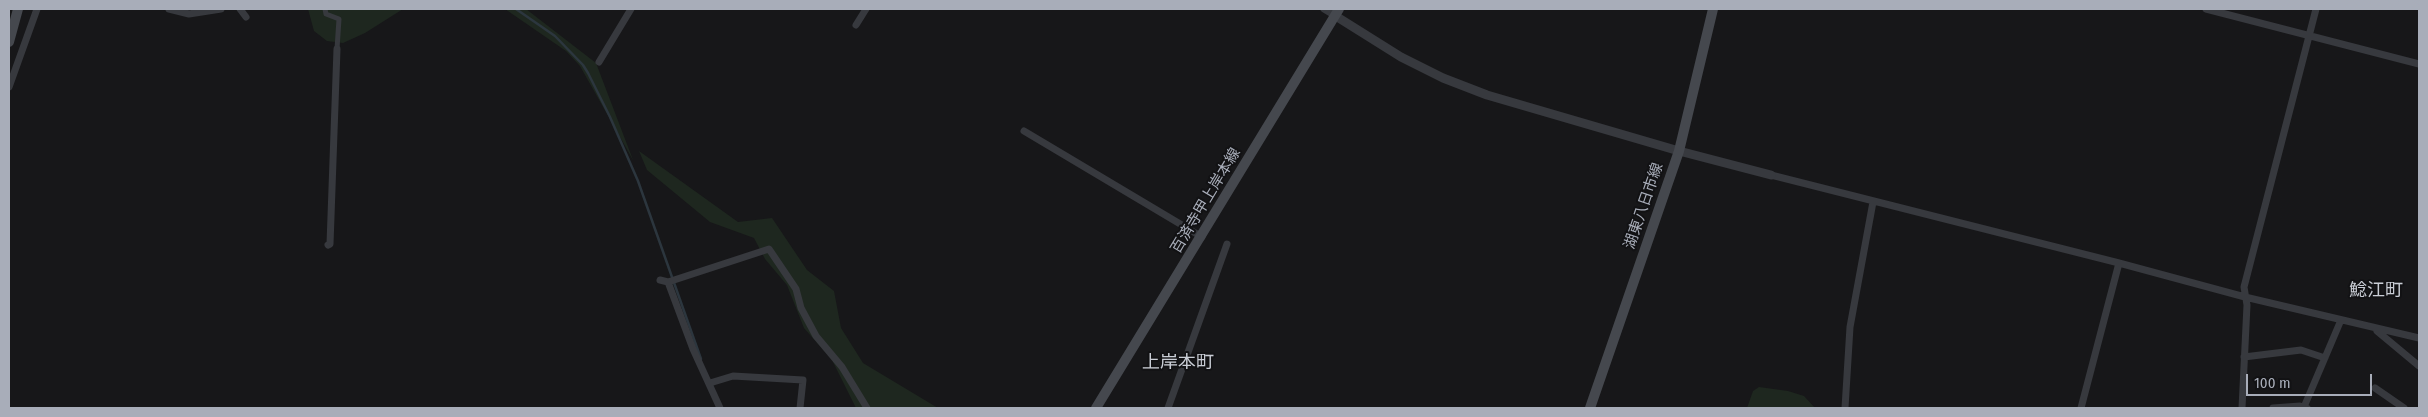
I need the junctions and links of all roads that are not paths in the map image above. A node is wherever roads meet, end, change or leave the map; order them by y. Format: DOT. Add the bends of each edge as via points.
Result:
graph roads {
  1 [pos="18,9"];
  2 [pos="37,9"];
  3 [pos="169,9"];
  4 [pos="221,9"];
  5 [pos="240,9"];
  6 [pos="325,9"];
  7 [pos="631,9"];
  8 [pos="866,9"];
  9 [pos="1324,9"];
  10 [pos="1713,9"];
  11 [pos="2206,9"];
  12 [pos="2316,9"];
  13 [pos="1336,11"];
  14 [pos="246,17"];
  15 [pos="856,25"];
  16 [pos="2309,34"];
  17 [pos="9,42"];
  18 [pos="337,49"];
  19 [pos="599,62"];
  20 [pos="2419,64"];
  21 [pos="9,88"];
  22 [pos="1024,131"];
  23 [pos="1679,151"];
  24 [pos="1771,175"];
  25 [pos="1872,202"];
  26 [pos="1202,237"];
  27 [pos="1226,244"];
  28 [pos="328,245"];
  29 [pos="2119,263"];
  30 [pos="660,280"];
  31 [pos="668,282"];
  32 [pos="2245,297"];
  33 [pos="2341,320"];
  34 [pos="2375,329"];
  35 [pos="2419,338"];
  36 [pos="2244,357"];
  37 [pos="2325,358"];
  38 [pos="2419,366"];
  39 [pos="710,383"];
  40 [pos="2375,388"];
  41 [pos="720,408"];
  42 [pos="800,408"];
  43 [pos="867,408"];
  44 [pos="1096,408"];
  45 [pos="1168,408"];
  46 [pos="1590,408"];
  47 [pos="1845,408"];
  48 [pos="2081,408"];
  49 [pos="2242,408"];
  50 [pos="2275,408"];
  51 [pos="2305,408"];
  52 [pos="2404,408"];
  1 -- 17 [label="main road"];
  2 -- 21 [label="street"];
  3 -- 4 [label="street" via="189,14"];
  5 -- 14 [label="street"];
  6 -- 18 [label="street" via="326,14 340,19"];
  7 -- 19 [label="street"];
  8 -- 15 [label="street"];
  9 -- 13 [label="street"];
  10 -- 23 [label="main road, 湖東八日市線"];
  11 -- 16 [label="street"];
  12 -- 16 [label="street"];
  13 -- 23 [label="street" via="1401,57 1443,78 1486,95"];
  13 -- 26 [label="main road, 百済寺甲上岸本線"];
  16 -- 20 [label="street"];
  16 -- 32 [label="street" via="2244,287"];
  18 -- 28 [label="street"];
  22 -- 26 [label="street"];
  23 -- 24 [label="street"];
  23 -- 46 [label="main road, 湖東八日市線"];
  24 -- 25 [label="street"];
  25 -- 29 [label="street"];
  25 -- 47 [label="street" via="1850,327"];
  26 -- 44 [label="main road, 百済寺甲上岸本線"];
  27 -- 45 [label="street"];
  29 -- 32 [label="street"];
  29 -- 48 [label="street"];
  30 -- 31 [label="street"];
  31 -- 39 [label="street" via="693,349"];
  31 -- 43 [label="street" via="768,249 796,289 801,308 816,336 842,367"];
  32 -- 33 [label="street"];
  32 -- 36 [label="street"];
  33 -- 34 [label="street"];
  33 -- 37 [label="street"];
  34 -- 35 [label="street"];
  34 -- 38 [label="street"];
  36 -- 37 [label="street" via="2301,350"];
  36 -- 49 [label="street"];
  37 -- 51 [label="street"];
  39 -- 41 [label="street"];
  39 -- 42 [label="street" via="732,376 803,380"];
  40 -- 52 [label="street"];
  50 -- 51 [label="street"];
}
